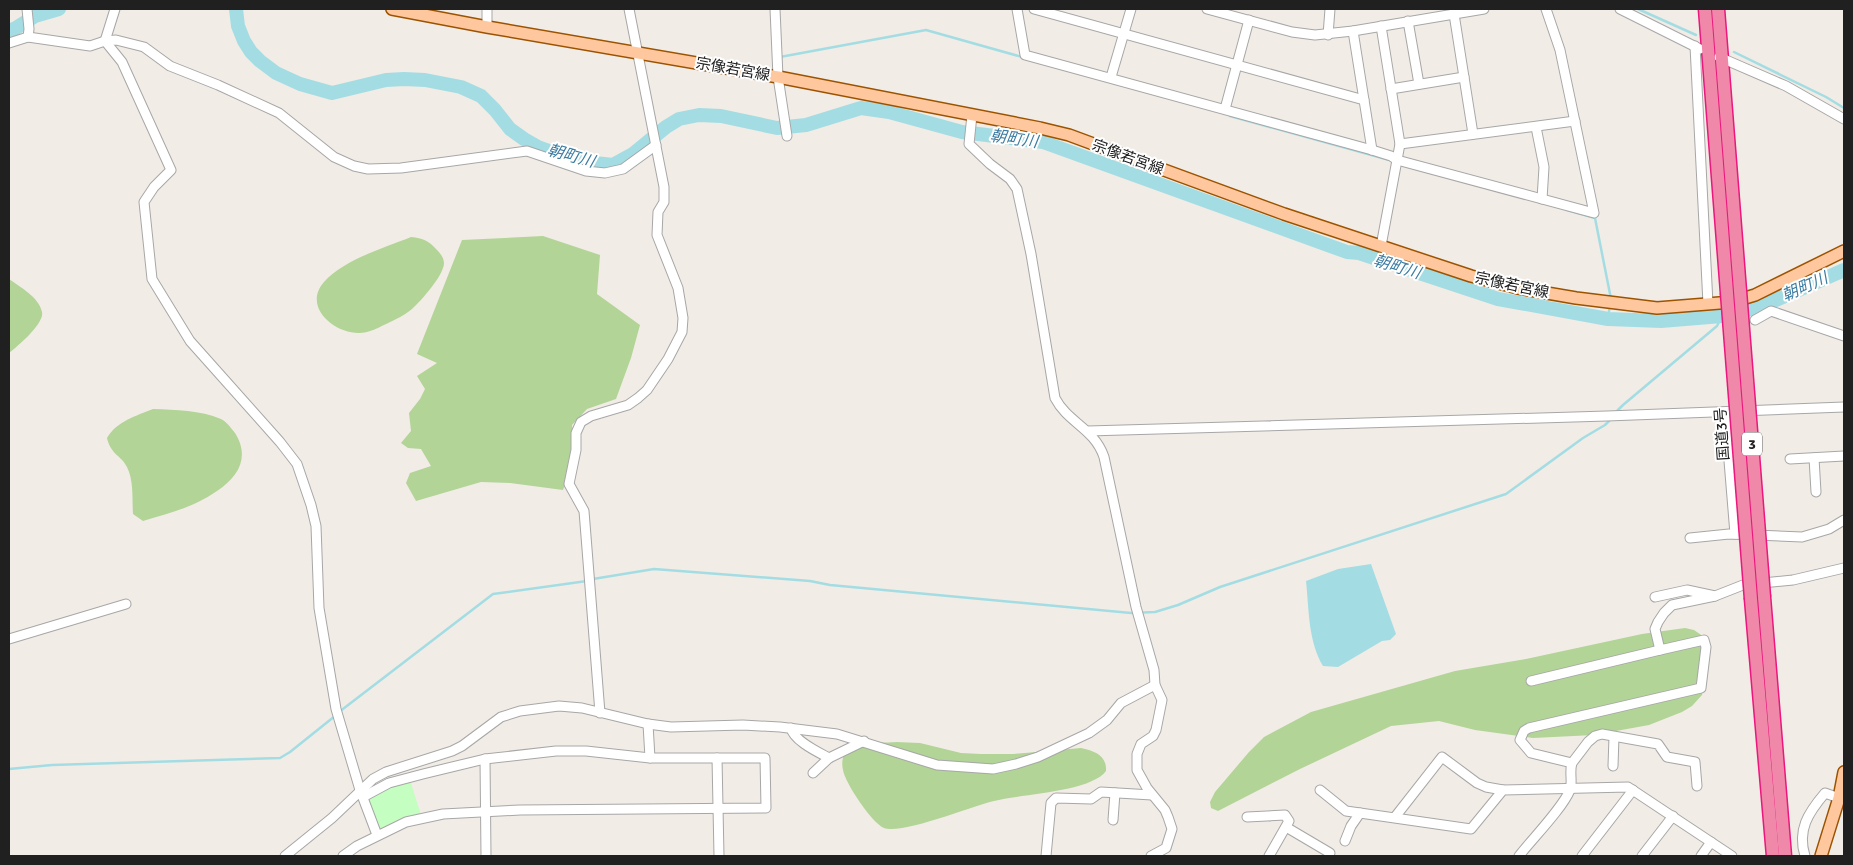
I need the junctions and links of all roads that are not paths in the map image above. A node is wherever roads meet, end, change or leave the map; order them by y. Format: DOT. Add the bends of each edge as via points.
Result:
graph roads {
  1 [pos="27,9"];
  2 [pos="115,9"];
  3 [pos="392,9"];
  4 [pos="487,9"];
  5 [pos="629,9"];
  6 [pos="775,9"];
  7 [pos="1016,9"];
  8 [pos="1034,9"];
  9 [pos="1130,9"];
  10 [pos="1207,9"];
  11 [pos="1330,9"];
  12 [pos="1484,9"];
  13 [pos="1546,9"];
  14 [pos="1620,9"];
  15 [pos="1705,9"];
  16 [pos="1718,9"];
  17 [pos="1454,14"];
  18 [pos="1249,20"];
  19 [pos="1408,22"];
  20 [pos="1381,26"];
  21 [pos="487,27"];
  22 [pos="1353,32"];
  23 [pos="1124,34"];
  24 [pos="1328,35"];
  25 [pos="28,37"];
  26 [pos="105,41"];
  27 [pos="9,43"];
  28 [pos="1696,46"];
  29 [pos="1708,52"];
  30 [pos="638,53"];
  31 [pos="1721,58"];
  32 [pos="1237,65"];
  33 [pos="778,77"];
  34 [pos="1111,77"];
  35 [pos="1464,77"];
  36 [pos="1419,84"];
  37 [pos="1391,89"];
  38 [pos="1364,100"];
  39 [pos="1225,109"];
  40 [pos="972,115"];
  41 [pos="1844,119"];
  42 [pos="1575,121"];
  43 [pos="1536,127"];
  44 [pos="1473,134"];
  45 [pos="787,136"];
  46 [pos="1400,144"];
  47 [pos="656,145"];
  48 [pos="1372,150"];
  49 [pos="1397,160"];
  50 [pos="1542,199"];
  51 [pos="1381,246"];
  52 [pos="1844,251"];
  53 [pos="1708,304"];
  54 [pos="1755,320"];
  55 [pos="1844,336"];
  56 [pos="1844,407"];
  57 [pos="1726,412"];
  58 [pos="1088,431"];
  59 [pos="1844,456"];
  60 [pos="1814,458"];
  61 [pos="1790,459"];
  62 [pos="1816,492"];
  63 [pos="1844,520"];
  64 [pos="1735,534"];
  65 [pos="1690,538"];
  66 [pos="1844,568"];
  67 [pos="1715,596"];
  68 [pos="1655,597"];
  69 [pos="1758,598"];
  70 [pos="126,604"];
  71 [pos="9,639"];
  72 [pos="1660,650"];
  73 [pos="1531,681"];
  74 [pos="1155,685"];
  75 [pos="600,713"];
  76 [pos="648,724"];
  77 [pos="792,728"];
  78 [pos="1614,737"];
  79 [pos="864,742"];
  80 [pos="650,758"];
  81 [pos="717,758"];
  82 [pos="829,758"];
  83 [pos="486,759"];
  84 [pos="1572,764"];
  85 [pos="1613,766"];
  86 [pos="1844,772"];
  87 [pos="813,773"];
  88 [pos="1697,786"];
  89 [pos="1571,789"];
  90 [pos="1320,790"];
  91 [pos="1503,790"];
  92 [pos="1633,790"];
  93 [pos="1115,793"];
  94 [pos="362,794"];
  95 [pos="1152,795"];
  96 [pos="1839,798"];
  97 [pos="718,808"];
  98 [pos="486,811"];
  99 [pos="1360,813"];
  100 [pos="1672,816"];
  101 [pos="1247,817"];
  102 [pos="1395,817"];
  103 [pos="1113,820"];
  104 [pos="1286,827"];
  105 [pos="377,835"];
  106 [pos="1345,842"];
  107 [pos="1711,842"];
  108 [pos="1330,854"];
  109 [pos="285,856"];
  110 [pos="343,856"];
  111 [pos="486,856"];
  112 [pos="719,856"];
  113 [pos="1046,856"];
  114 [pos="1151,856"];
  115 [pos="1268,856"];
  116 [pos="1519,856"];
  117 [pos="1582,856"];
  118 [pos="1642,856"];
  119 [pos="1701,856"];
  120 [pos="1732,856"];
  121 [pos="1773,856"];
  122 [pos="1786,856"];
  123 [pos="1806,856"];
  124 [pos="1821,856"];
  1 -- 25 [label="street"];
  2 -- 26 [label="street"];
  3 -- 21 [label="main road, 宗像若宮線"];
  4 -- 21 [label="street"];
  5 -- 30 [label="street"];
  6 -- 33 [label="street"];
  7 -- 34 [label="street" via="1025,55"];
  8 -- 23 [label="street"];
  9 -- 23 [label="street"];
  10 -- 18 [label="street"];
  11 -- 24 [label="street"];
  12 -- 17 [label="street"];
  13 -- 42 [label="street" via="1560,50"];
  14 -- 28 [label="street"];
  15 -- 29 [label="highway, 国道3号 / 3"];
  16 -- 31 [label="highway, 国道3号 / 3"];
  17 -- 19 [label="street"];
  17 -- 35 [label="street"];
  18 -- 24 [label="street" via="1292,32"];
  18 -- 32 [label="street"];
  19 -- 20 [label="street"];
  19 -- 36 [label="street"];
  20 -- 22 [label="street"];
  20 -- 37 [label="street"];
  21 -- 30 [label="main road, 宗像若宮線"];
  22 -- 24 [label="street"];
  22 -- 38 [label="street"];
  23 -- 32 [label="street"];
  23 -- 34 [label="street"];
  25 -- 26 [label="street" via="90,46"];
  25 -- 27 [label="street"];
  26 -- 47 [label="street" via="116,40 144,47 170,66 278,113 334,157 368,169 402,168 527,151 586,172 605,172 623,169"];
  26 -- 94 [label="street" via="122,62 170,170 144,202 152,279 190,341 297,464 312,505 316,526 319,608 336,709"];
  28 -- 29 [label="street"];
  28 -- 53 [label="street"];
  29 -- 31 [label="street"];
  29 -- 69 [label="highway, 国道3号 / 3, bridge" via="1727,293"];
  30 -- 33 [label="main road, 宗像若宮線"];
  30 -- 47 [label="street"];
  31 -- 41 [label="street" via="1786,86"];
  31 -- 69 [label="highway, 国道3号 / 3, bridge" via="1740,291"];
  32 -- 38 [label="street"];
  32 -- 39 [label="street"];
  33 -- 40 [label="main road, 宗像若宮線"];
  33 -- 45 [label="street"];
  34 -- 39 [label="street"];
  35 -- 36 [label="street"];
  35 -- 44 [label="street"];
  36 -- 37 [label="street"];
  37 -- 46 [label="street"];
  38 -- 48 [label="street"];
  39 -- 48 [label="street"];
  40 -- 51 [label="main road, 宗像若宮線" via="1069,135"];
  40 -- 58 [label="street" via="970,144 1017,189 1055,398 1060,408"];
  42 -- 43 [label="street"];
  42 -- 50 [label="street" via="1594,212"];
  43 -- 44 [label="street"];
  43 -- 50 [label="street" via="1544,167"];
  44 -- 46 [label="street"];
  46 -- 49 [label="street"];
  47 -- 75 [label="street" via="664,194 664,202 658,212 658,235 678,288 682,332 647,390 628,405 581,422 576,433 569,484 584,511"];
  48 -- 49 [label="street"];
  49 -- 50 [label="street"];
  49 -- 51 [label="street"];
  51 -- 53 [label="main road, 宗像若宮線" via="1518,288 1657,308"];
  52 -- 53 [label="main road, 宗像若宮線" via="1755,295 1732,302"];
  54 -- 55 [label="street" via="1771,311"];
  56 -- 57 [label="street"];
  57 -- 58 [label="street"];
  57 -- 64 [label="street"];
  58 -- 74 [label="street" via="1100,446 1104,458"];
  59 -- 60 [label="street"];
  60 -- 61 [label="street"];
  60 -- 62 [label="street"];
  63 -- 64 [label="street" via="1829,529 1802,537"];
  64 -- 65 [label="street"];
  66 -- 67 [label="street" via="1794,580 1742,585"];
  67 -- 68 [label="street" via="1687,590"];
  67 -- 72 [label="street" via="1672,605 1656,629"];
  69 -- 121 [label="highway, 国道3号 / 3"];
  69 -- 122 [label="highway, 国道3号 / 3"];
  70 -- 71 [label="street"];
  72 -- 73 [label="street"];
  72 -- 84 [label="street" via="1704,640 1701,688 1524,731 1520,740 1531,753"];
  74 -- 79 [label="street" via="1121,703 1107,720 1089,733 1038,757 993,769 937,765"];
  74 -- 95 [label="street" via="1162,700 1156,730 1141,744 1137,754 1137,770"];
  75 -- 76 [label="street"];
  75 -- 94 [label="street" via="559,706 501,717 462,746 373,779"];
  76 -- 77 [label="street"];
  76 -- 80 [label="street"];
  77 -- 79 [label="street" via="838,734"];
  77 -- 82 [label="street" via="792,733 811,749"];
  78 -- 84 [label="street" via="1595,736"];
  78 -- 85 [label="street"];
  78 -- 88 [label="street" via="1658,744 1667,757 1695,762"];
  79 -- 82 [label="street"];
  80 -- 81 [label="street"];
  80 -- 83 [label="street" via="564,751"];
  81 -- 97 [label="street"];
  81 -- 97 [label="street" via="765,758 766,808"];
  82 -- 87 [label="street"];
  83 -- 94 [label="street" via="389,782"];
  83 -- 98 [label="street"];
  84 -- 89 [label="street"];
  86 -- 96 [label="main road"];
  89 -- 91 [label="street"];
  89 -- 92 [label="street" via="1628,787"];
  89 -- 116 [label="street"];
  90 -- 99 [label="street" via="1346,811"];
  91 -- 102 [label="street" via="1471,829"];
  91 -- 102 [label="street" via="1477,783 1442,757"];
  92 -- 100 [label="street"];
  92 -- 117 [label="street"];
  93 -- 95 [label="street"];
  93 -- 103 [label="street"];
  93 -- 113 [label="street" via="1101,792 1091,799 1056,798 1051,803"];
  94 -- 105 [label="street"];
  94 -- 109 [label="street"];
  95 -- 114 [label="street" via="1165,810 1172,829 1166,848"];
  96 -- 123 [label="street" via="1824,793 1806,820 1802,834"];
  96 -- 124 [label="main road"];
  97 -- 98 [label="street"];
  97 -- 112 [label="street"];
  98 -- 105 [label="street" via="443,814 406,822"];
  98 -- 111 [label="street"];
  99 -- 102 [label="street"];
  99 -- 106 [label="street"];
  100 -- 107 [label="street"];
  100 -- 118 [label="street"];
  101 -- 104 [label="street" via="1285,815 1289,821"];
  104 -- 108 [label="street"];
  104 -- 115 [label="street"];
  105 -- 110 [label="street"];
  107 -- 119 [label="street"];
  107 -- 120 [label="street"];
}
